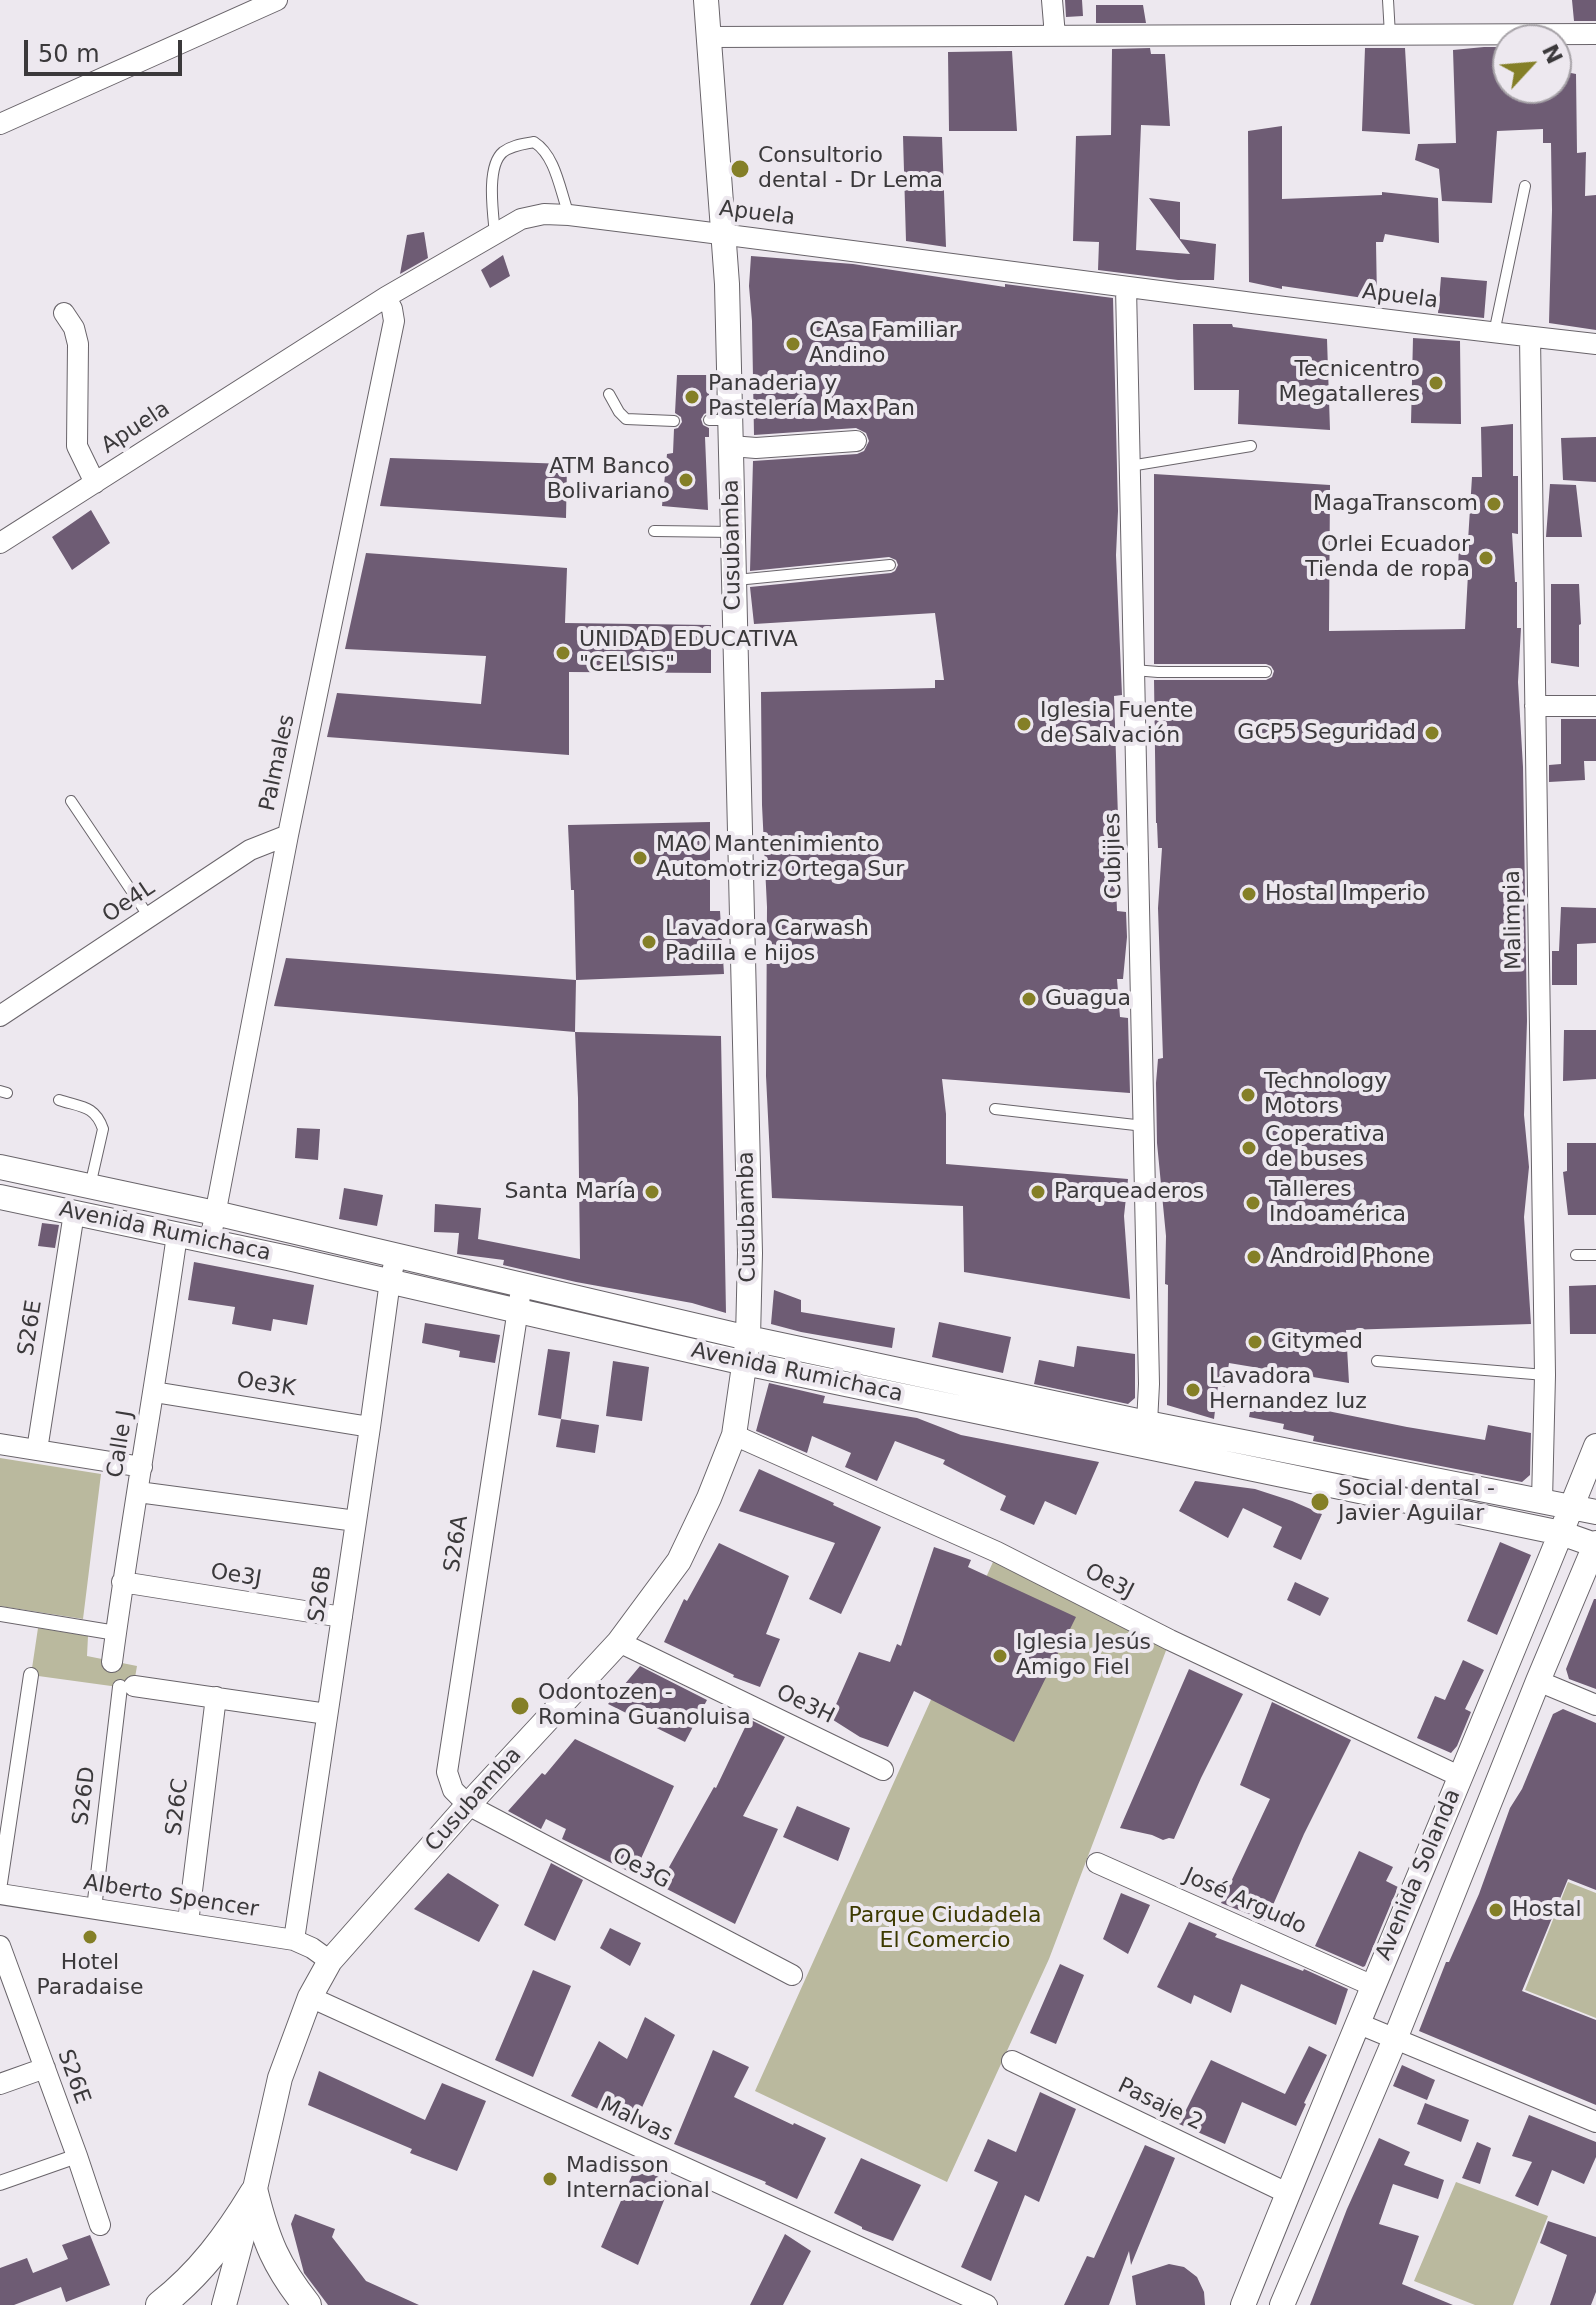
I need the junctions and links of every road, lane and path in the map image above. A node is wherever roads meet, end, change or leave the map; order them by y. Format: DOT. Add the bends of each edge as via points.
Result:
graph roads {
  1 [pos="277,0"];
  2 [pos="706,0"];
  3 [pos="1052,0"];
  4 [pos="1388,0"];
  5 [pos="1596,34"];
  6 [pos="1390,35"];
  7 [pos="1055,36"];
  8 [pos="709,37"];
  9 [pos="0,124"];
  10 [pos="1525,186"];
  11 [pos="569,215"];
  12 [pos="495,234"];
  13 [pos="723,234"];
  14 [pos="1126,287"];
  15 [pos="386,297"];
  16 [pos="64,313"];
  17 [pos="1494,333"];
  18 [pos="1530,337"];
  19 [pos="1596,344"];
  20 [pos="609,394"];
  21 [pos="674,421"];
  22 [pos="856,441"];
  23 [pos="731,446"];
  24 [pos="1251,446"];
  25 [pos="1130,466"];
  26 [pos="95,483"];
  27 [pos="654,531"];
  28 [pos="733,532"];
  29 [pos="0,543"];
  30 [pos="890,565"];
  31 [pos="734,581"];
  32 [pos="1134,670"];
  33 [pos="1266,672"];
  34 [pos="1535,706"];
  35 [pos="1596,706"];
  36 [pos="71,801"];
  37 [pos="288,835"];
  38 [pos="149,917"];
  39 [pos="0,1016"];
  40 [pos="59,1100"];
  41 [pos="995,1109"];
  42 [pos="1144,1126"];
  43 [pos="0,1167"];
  44 [pos="90,1186"];
  45 [pos="0,1197"];
  46 [pos="74,1213"];
  47 [pos="215,1213"];
  48 [pos="177,1235"];
  49 [pos="210,1241"];
  50 [pos="396,1255"];
  51 [pos="1576,1255"];
  52 [pos="1596,1255"];
  53 [pos="390,1281"];
  54 [pos="522,1284"];
  55 [pos="516,1311"];
  56 [pos="748,1338"];
  57 [pos="1377,1361"];
  58 [pos="745,1363"];
  59 [pos="1545,1375"];
  60 [pos="154,1392"];
  61 [pos="1147,1423"];
  62 [pos="370,1427"];
  63 [pos="734,1435"];
  64 [pos="0,1444"];
  65 [pos="1596,1446"];
  66 [pos="37,1450"];
  67 [pos="142,1467"];
  68 [pos="138,1492"];
  69 [pos="1542,1501"];
  70 [pos="1571,1507"];
  71 [pos="1596,1512"];
  72 [pos="356,1521"];
  73 [pos="1561,1533"];
  74 [pos="1596,1544"];
  75 [pos="122,1582"];
  76 [pos="0,1614"];
  77 [pos="342,1617"];
  78 [pos="116,1633"];
  79 [pos="619,1642"];
  80 [pos="112,1662"];
  81 [pos="31,1675"];
  82 [pos="1538,1681"];
  83 [pos="127,1686"];
  84 [pos="216,1697"];
  85 [pos="1596,1705"];
  86 [pos="327,1714"];
  87 [pos="883,1770"];
  88 [pos="1461,1777"];
  89 [pos="468,1805"];
  90 [pos="1097,1863"];
  91 [pos="0,1883"];
  92 [pos="0,1894"];
  93 [pos="94,1909"];
  94 [pos="188,1923"];
  95 [pos="294,1940"];
  96 [pos="0,1946"];
  97 [pos="330,1961"];
  98 [pos="792,1975"];
  99 [pos="5,1979"];
  100 [pos="1373,1986"];
  101 [pos="310,1997"];
  102 [pos="1357,2023"];
  103 [pos="1395,2039"];
  104 [pos="1012,2061"];
  105 [pos="45,2068"];
  106 [pos="0,2084"];
  107 [pos="1596,2122"];
  108 [pos="77,2156"];
  109 [pos="0,2183"];
  110 [pos="254,2193"];
  111 [pos="1287,2193"];
  112 [pos="100,2225"];
  113 [pos="232,2275"];
  114 [pos="160,2305"];
  115 [pos="224,2305"];
  116 [pos="243,2305"];
  117 [pos="307,2305"];
  118 [pos="987,2305"];
  119 [pos="1243,2305"];
  120 [pos="1282,2305"];
  1 -- 9 [label="street"];
  2 -- 8 [label="street, Cusubamba"];
  3 -- 7 [label="street"];
  4 -- 6 [label="lane"];
  5 -- 6 [label="street"];
  6 -- 7 [label="street"];
  7 -- 8 [label="street"];
  8 -- 13 [label="street, Cusubamba"];
  10 -- 17 [label="lane"];
  11 -- 12 [label="street, Apuela" via="521,219"];
  11 -- 12 [label="lane" via="544,148 534,142 516,145 502,153 493,168"];
  11 -- 13 [label="street, Apuela"];
  12 -- 15 [label="street, Apuela"];
  13 -- 14 [label="street, Apuela"];
  13 -- 23 [label="street, Cusubamba" via="727,284 719,420"];
  14 -- 17 [label="street, Apuela"];
  14 -- 25 [label="street, Cubijies"];
  15 -- 26 [label="street, Apuela"];
  15 -- 37 [label="street, Palmales" via="394,321"];
  16 -- 26 [label="street" via="78,344 77,446"];
  17 -- 18 [label="street, Apuela"];
  18 -- 19 [label="street, Apuela"];
  18 -- 34 [label="street, Malimpia"];
  20 -- 21 [label="lane" via="626,419"];
  22 -- 23 [label="street"];
  23 -- 28 [label="street, Cusubamba"];
  24 -- 25 [label="lane"];
  25 -- 32 [label="street, Cubijies"];
  26 -- 29 [label="street, Apuela"];
  27 -- 28 [label="lane"];
  28 -- 31 [label="street, Cusubamba"];
  30 -- 31 [label="lane"];
  31 -- 56 [label="street, Cusubamba"];
  32 -- 33 [label="lane"];
  32 -- 42 [label="street, Cubijies"];
  34 -- 35 [label="street"];
  34 -- 59 [label="street, Malimpia"];
  36 -- 38 [label="lane"];
  37 -- 38 [label="street, Oe4L" via="250,850"];
  37 -- 47 [label="street, Palmales"];
  38 -- 39 [label="street, Oe4L"];
  40 -- 44 [label="lane" via="93,1111 101,1122"];
  41 -- 42 [label="lane"];
  42 -- 61 [label="street, Cubijies"];
  43 -- 44 [label="street, Avenida Rumichaca"];
  44 -- 47 [label="street, Avenida Rumichaca"];
  45 -- 46 [label="street, Avenida Rumichaca"];
  46 -- 48 [label="street, Avenida Rumichaca"];
  46 -- 66 [label="street, S26E"];
  47 -- 49 [label="street, Palmales"];
  47 -- 50 [label="street, Avenida Rumichaca"];
  48 -- 49 [label="street, Avenida Rumichaca"];
  48 -- 60 [label="street, Calle J"];
  49 -- 53 [label="street, Avenida Rumichaca"];
  50 -- 53 [label="street, S26B"];
  50 -- 54 [label="street, Avenida Rumichaca"];
  51 -- 52 [label="lane"];
  53 -- 55 [label="street, Avenida Rumichaca"];
  53 -- 62 [label="street, S26B"];
  54 -- 55 [label="street, S26A"];
  54 -- 56 [label="street, Avenida Rumichaca"];
  55 -- 58 [label="street, Avenida Rumichaca"];
  55 -- 89 [label="street, S26A" via="447,1772 453,1790"];
  56 -- 58 [label="street, Cusubamba"];
  56 -- 61 [label="street, Avenida Rumichaca"];
  57 -- 59 [label="lane"];
  58 -- 63 [label="street, Cusubamba"];
  58 -- 73 [label="street, Avenida Rumichaca"];
  59 -- 69 [label="street, Malimpia"];
  60 -- 62 [label="street, Oe3K"];
  60 -- 67 [label="street, Calle J"];
  61 -- 69 [label="street, Avenida Rumichaca"];
  62 -- 72 [label="street, S26B"];
  63 -- 79 [label="street, Cusubamba" via="679,1561"];
  63 -- 88 [label="street, Oe3J" via="997,1552"];
  64 -- 66 [label="street"];
  65 -- 70 [label="street, Avenida Solanda"];
  66 -- 67 [label="street"];
  67 -- 68 [label="street, Calle J"];
  68 -- 72 [label="street"];
  68 -- 75 [label="street, Calle J"];
  69 -- 70 [label="street, Avenida Rumichaca"];
  70 -- 71 [label="street, Avenida Rumichaca"];
  70 -- 73 [label="street, Avenida Solanda"];
  72 -- 77 [label="street, S26B"];
  73 -- 74 [label="street, Avenida Rumichaca"];
  73 -- 88 [label="street, Avenida Solanda"];
  74 -- 82 [label="street, Avenida Solanda"];
  75 -- 77 [label="street, Oe3J"];
  75 -- 78 [label="street, Calle J"];
  76 -- 78 [label="street"];
  77 -- 86 [label="street, S26B"];
  78 -- 80 [label="street, Calle J"];
  79 -- 87 [label="street, Oe3H"];
  79 -- 89 [label="street, Cusubamba"];
  81 -- 91 [label="street"];
  82 -- 85 [label="street"];
  82 -- 103 [label="street, Avenida Solanda"];
  83 -- 84 [label="street"];
  83 -- 93 [label="street, S26D"];
  84 -- 86 [label="street"];
  84 -- 94 [label="street, S26C"];
  86 -- 95 [label="street, S26B"];
  88 -- 100 [label="street, Avenida Solanda"];
  89 -- 97 [label="street, Cusubamba"];
  89 -- 98 [label="street, Oe3G"];
  90 -- 100 [label="street, José Argudo"];
  92 -- 93 [label="street, Alberto Spencer"];
  93 -- 94 [label="street, Alberto Spencer"];
  94 -- 95 [label="street, Alberto Spencer"];
  95 -- 97 [label="street, Alberto Spencer"];
  96 -- 99 [label="street, S26E"];
  97 -- 101 [label="street, Cusubamba"];
  99 -- 105 [label="street, S26E"];
  100 -- 102 [label="street, Avenida Solanda"];
  101 -- 110 [label="street, Cusubamba" via="280,2078"];
  101 -- 118 [label="street, Malvas"];
  102 -- 103 [label="street"];
  102 -- 111 [label="street, Avenida Solanda"];
  103 -- 107 [label="street"];
  103 -- 120 [label="street, Avenida Solanda"];
  104 -- 111 [label="street, Pasaje 2"];
  105 -- 106 [label="street"];
  105 -- 108 [label="street, S26E"];
  108 -- 109 [label="street"];
  108 -- 112 [label="street, S26E"];
  110 -- 113 [label="street, Cusubamba"];
  110 -- 114 [label="main road" via="205,2265"];
  110 -- 117 [label="main road" via="264,2234"];
  111 -- 119 [label="street, Avenida Solanda"];
  113 -- 115 [label="street, Cusubamba"];
  113 -- 116 [label="street"];
}
